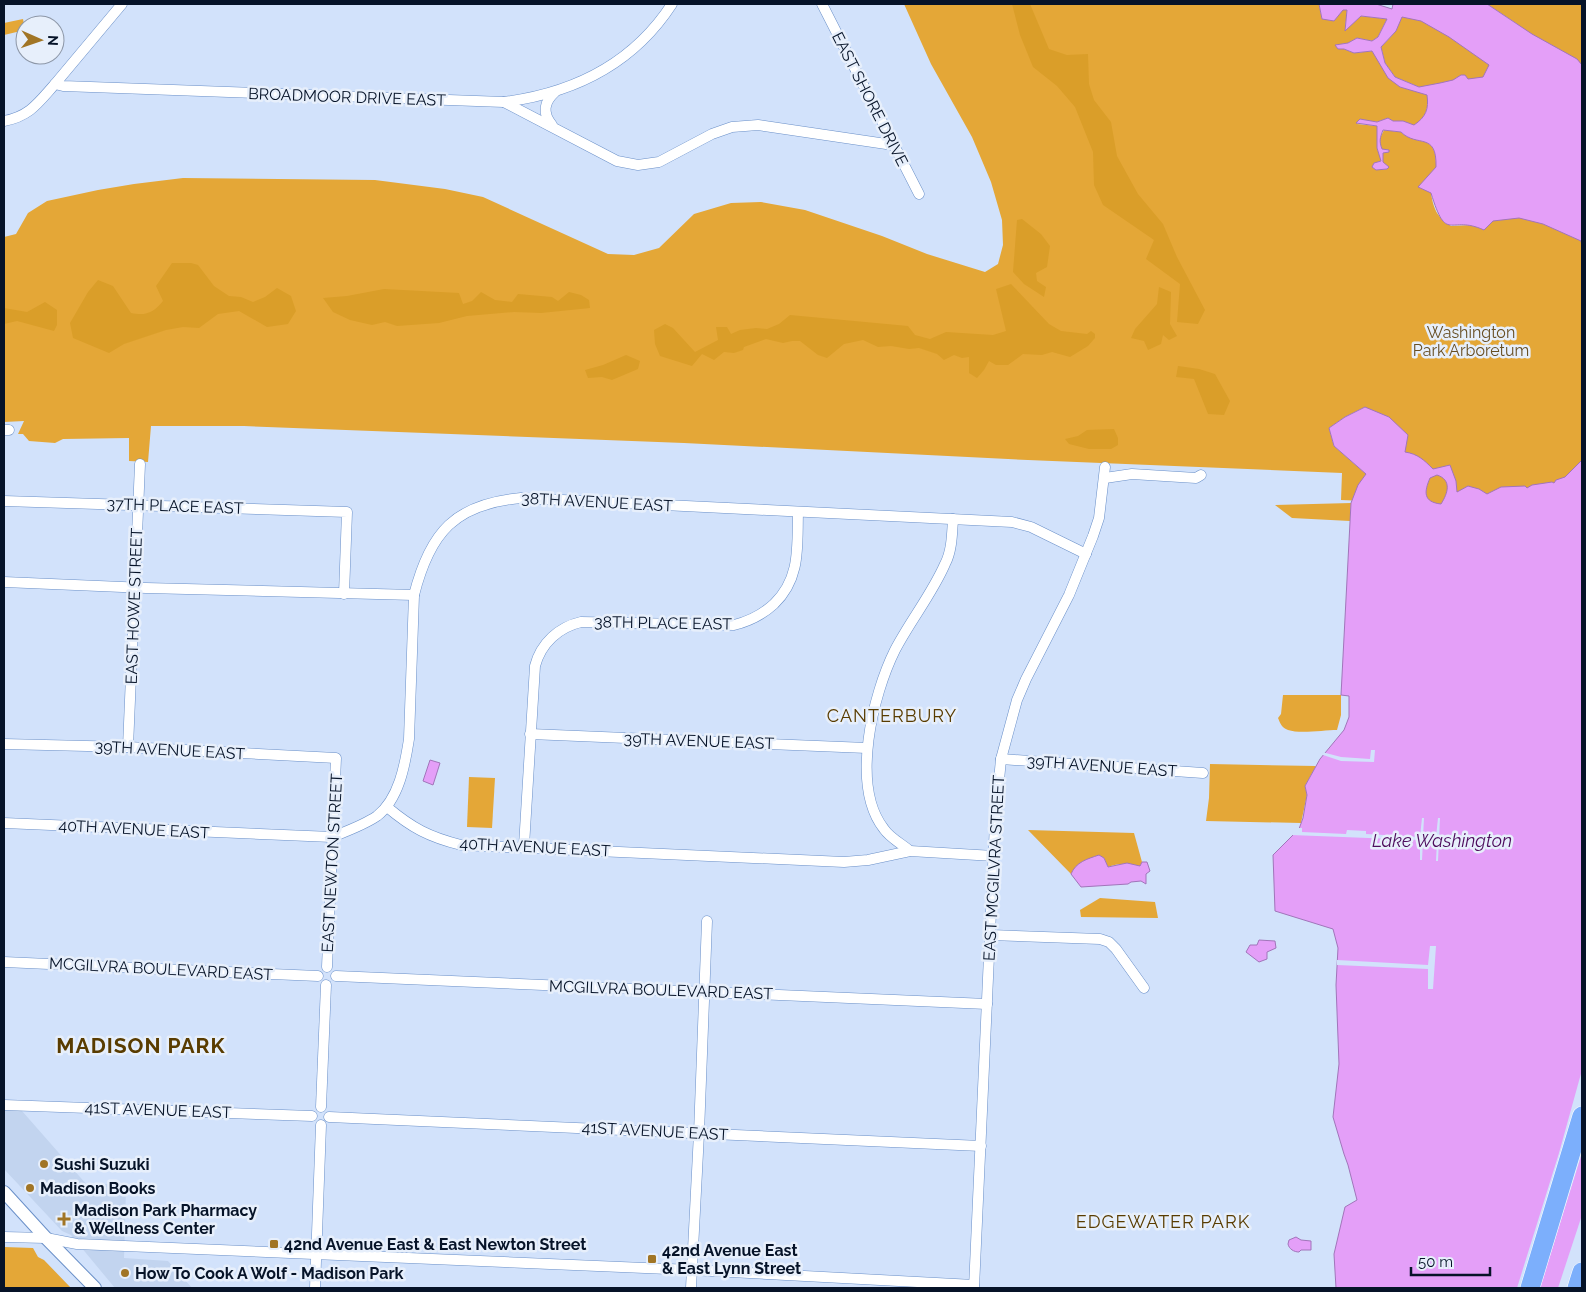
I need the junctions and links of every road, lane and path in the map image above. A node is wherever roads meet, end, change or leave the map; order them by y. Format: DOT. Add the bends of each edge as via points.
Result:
graph roads {
  1 [pos="122,4"];
  2 [pos="672,4"];
  3 [pos="822,4"];
  4 [pos="55,84"];
  5 [pos="556,92"];
  6 [pos="504,102"];
  7 [pos="4,121"];
  8 [pos="556,128"];
  9 [pos="893,145"];
  10 [pos="919,194"];
  11 [pos="140,464"];
  12 [pos="1201,475"];
  13 [pos="4,500"];
  14 [pos="138,505"];
  15 [pos="798,512"];
  16 [pos="953,520"];
  17 [pos="1086,554"];
  18 [pos="4,582"];
  19 [pos="135,588"];
  20 [pos="344,594"];
  21 [pos="414,595"];
  22 [pos="530,734"];
  23 [pos="4,744"];
  24 [pos="128,747"];
  25 [pos="868,748"];
  26 [pos="336,758"];
  27 [pos="1001,759"];
  28 [pos="1203,773"];
  29 [pos="387,807"];
  30 [pos="4,823"];
  31 [pos="332,837"];
  32 [pos="524,846"];
  33 [pos="910,851"];
  34 [pos="994,856"];
  35 [pos="707,921"];
  36 [pos="990,934"];
  37 [pos="4,962"];
  38 [pos="327,967"];
  39 [pos="318,976"];
  40 [pos="336,976"];
  41 [pos="326,985"];
  42 [pos="1144,988"];
  43 [pos="704,991"];
  44 [pos="987,1004"];
  45 [pos="4,1105"];
  46 [pos="321,1107"];
  47 [pos="312,1116"];
  48 [pos="1582,1116"];
  49 [pos="330,1117"];
  50 [pos="321,1125"];
  51 [pos="699,1133"];
  52 [pos="981,1146"];
  53 [pos="4,1192"];
  54 [pos="4,1237"];
  55 [pos="46,1238"];
  56 [pos="316,1254"];
  57 [pos="692,1270"];
  58 [pos="1582,1272"];
  59 [pos="974,1287"];
  60 [pos="95,1288"];
  61 [pos="315,1288"];
  62 [pos="691,1288"];
  63 [pos="1530,1288"];
  64 [pos="1577,1288"];
  1 -- 4 [label="street"];
  2 -- 5 [label="street, BROADMOOR DRIVE EAST" via="630,52 585,80"];
  3 -- 9 [label="street, EAST SHORE DRIVE"];
  4 -- 6 [label="street, BROADMOOR DRIVE EAST"];
  4 -- 7 [label="street" via="33,109 18,118"];
  5 -- 6 [label="street, BROADMOOR DRIVE EAST"];
  5 -- 8 [label="street" via="549,98 545,109 548,120"];
  6 -- 8 [label="street"];
  8 -- 9 [label="street" via="617,161 638,166 659,162 732,127 758,125"];
  9 -- 10 [label="street, EAST SHORE DRIVE"];
  11 -- 14 [label="street, EAST HOWE STREET"];
  12 -- 17 [label="street, EAST MCGILVRA STREET" via="1196,478 1105,472 1099,518"];
  13 -- 14 [label="street, 37TH PLACE EAST"];
  14 -- 19 [label="street, EAST HOWE STREET"];
  14 -- 20 [label="street, 37TH PLACE EAST" via="347,512"];
  15 -- 16 [label="street, 38TH AVENUE EAST"];
  15 -- 21 [label="street, 38TH AVENUE EAST" via="534,497 492,502 465,512 445,528 424,561"];
  15 -- 22 [label="street, 38TH PLACE EAST" via="796,562 790,584 764,613 750,621 734,625 581,622 555,633 537,657"];
  16 -- 17 [label="street, 38TH AVENUE EAST" via="1012,522 1032,527"];
  16 -- 25 [label="street" via="946,563 884,676 873,712"];
  17 -- 27 [label="street, EAST MCGILVRA STREET" via="1017,700"];
  18 -- 19 [label="street"];
  19 -- 20 [label="street"];
  19 -- 24 [label="street, EAST HOWE STREET"];
  20 -- 21 [label="street"];
  21 -- 29 [label="street, 38TH AVENUE EAST" via="409,739 401,775"];
  22 -- 25 [label="street, 39TH AVENUE EAST"];
  22 -- 32 [label="street"];
  23 -- 24 [label="street, 39TH AVENUE EAST"];
  24 -- 26 [label="street, 39TH AVENUE EAST"];
  25 -- 33 [label="street" via="868,780 873,809 884,830"];
  26 -- 31 [label="street, EAST NEWTON STREET"];
  27 -- 28 [label="street, 39TH AVENUE EAST"];
  27 -- 34 [label="street, EAST MCGILVRA STREET"];
  29 -- 31 [label="street, 40TH AVENUE EAST" via="371,819"];
  29 -- 32 [label="street, 40TH AVENUE EAST" via="431,837 445,841 461,845"];
  30 -- 31 [label="street, 40TH AVENUE EAST"];
  31 -- 38 [label="street, EAST NEWTON STREET"];
  32 -- 33 [label="street, 40TH AVENUE EAST" via="844,862"];
  33 -- 34 [label="street, 40TH AVENUE EAST"];
  34 -- 36 [label="street, EAST MCGILVRA STREET"];
  35 -- 43 [label="street"];
  36 -- 42 [label="street" via="1109,942"];
  36 -- 44 [label="street, EAST MCGILVRA STREET"];
  37 -- 39 [label="street, MCGILVRA BOULEVARD EAST"];
  38 -- 39 [label="street" via="320,970"];
  38 -- 40 [label="street"];
  39 -- 41 [label="street" via="320,983"];
  40 -- 41 [label="street" via="332,984"];
  40 -- 43 [label="street, MCGILVRA BOULEVARD EAST"];
  41 -- 46 [label="street"];
  43 -- 44 [label="street, MCGILVRA BOULEVARD EAST"];
  43 -- 51 [label="street"];
  44 -- 52 [label="street, EAST MCGILVRA STREET"];
  45 -- 47 [label="street, 41ST AVENUE EAST"];
  46 -- 47 [label="street" via="314,1110"];
  46 -- 49 [label="street"];
  47 -- 50 [label="street" via="314,1123"];
  48 -- 63 [label="highway"];
  49 -- 50 [label="street" via="326,1124"];
  49 -- 51 [label="street, 41ST AVENUE EAST"];
  50 -- 56 [label="street"];
  51 -- 52 [label="street, 41ST AVENUE EAST"];
  51 -- 57 [label="street"];
  52 -- 59 [label="street, EAST MCGILVRA STREET"];
  53 -- 55 [label="street"];
  54 -- 55 [label="street"];
  55 -- 56 [label="street" via="77,1244"];
  55 -- 60 [label="street"];
  56 -- 57 [label="street"];
  56 -- 61 [label="street"];
  57 -- 59 [label="street"];
  57 -- 62 [label="street"];
  58 -- 64 [label="highway"];
}
